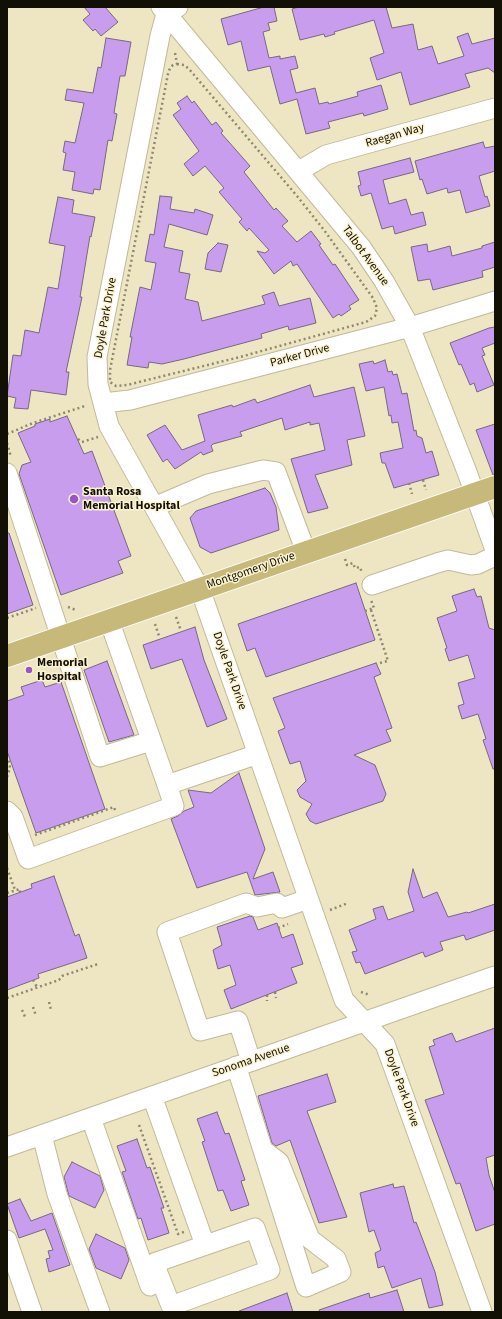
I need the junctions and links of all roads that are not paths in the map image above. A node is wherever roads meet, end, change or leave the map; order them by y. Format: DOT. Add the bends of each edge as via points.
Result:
graph roads {
  1 [pos="168,9"];
  2 [pos="495,108"];
  3 [pos="299,171"];
  4 [pos="495,301"];
  5 [pos="410,327"];
  6 [pos="94,405"];
  7 [pos="9,465"];
  8 [pos="485,491"];
  9 [pos="154,507"];
  10 [pos="495,550"];
  11 [pos="306,552"];
  12 [pos="495,556"];
  13 [pos="372,585"];
  14 [pos="200,589"];
  15 [pos="109,620"];
  16 [pos="62,637"];
  17 [pos="7,656"];
  18 [pos="151,742"];
  19 [pos="258,754"];
  20 [pos="167,785"];
  21 [pos="7,811"];
  22 [pos="308,900"];
  23 [pos="495,976"];
  24 [pos="363,1021"];
  25 [pos="244,1063"];
  26 [pos="152,1096"];
  27 [pos="90,1118"];
  28 [pos="42,1135"];
  29 [pos="7,1147"];
  30 [pos="263,1150"];
  31 [pos="7,1240"];
  32 [pos="205,1245"];
  33 [pos="32,1312"];
  34 [pos="100,1312"];
  35 [pos="159,1312"];
  36 [pos="482,1312"];
  1 -- 3 [label="street, Talbot Avenue"];
  1 -- 6 [label="street, Doyle Park Drive" via="160,36 97,357 98,384"];
  2 -- 3 [label="street, Raegan Way" via="326,155"];
  3 -- 5 [label="street, Talbot Avenue" via="361,247 384,280"];
  4 -- 5 [label="street, Parker Drive"];
  5 -- 6 [label="street, Parker Drive" via="130,400"];
  5 -- 8 [label="street, Talbot Avenue"];
  6 -- 9 [label="street, Doyle Park Drive" via="109,426"];
  7 -- 16 [label="street"];
  8 -- 10 [label="street, Talbot Avenue"];
  8 -- 11 [label="main road, Montgomery Drive"];
  9 -- 11 [label="street" via="208,484 263,470 276,472"];
  9 -- 14 [label="street, Doyle Park Drive"];
  11 -- 14 [label="main road, Montgomery Drive"];
  12 -- 13 [label="street" via="471,565 448,560"];
  14 -- 15 [label="main road, Montgomery Drive"];
  14 -- 19 [label="street, Doyle Park Drive"];
  15 -- 16 [label="main road, Montgomery Drive"];
  15 -- 18 [label="street"];
  16 -- 17 [label="main road, Montgomery Drive"];
  16 -- 18 [label="street" via="100,757"];
  18 -- 20 [label="street"];
  19 -- 20 [label="street"];
  19 -- 22 [label="street, Doyle Park Drive"];
  20 -- 21 [label="street" via="174,806 28,859 13,817"];
  22 -- 24 [label="street, Doyle Park Drive" via="344,1000"];
  22 -- 25 [label="street" via="282,908 277,903 256,907 246,903 167,932 200,1031 238,1021"];
  23 -- 24 [label="street, Sonoma Avenue"];
  24 -- 25 [label="street, Sonoma Avenue"];
  24 -- 36 [label="street, Doyle Park Drive" via="385,1044"];
  25 -- 26 [label="street, Sonoma Avenue"];
  25 -- 30 [label="street"];
  26 -- 27 [label="street, Sonoma Avenue"];
  26 -- 32 [label="street"];
  27 -- 28 [label="street, Sonoma Avenue"];
  27 -- 35 [label="street"];
  28 -- 29 [label="street, Sonoma Avenue"];
  28 -- 34 [label="street" via="57,1194"];
  30 -- 30 [label="street" via="306,1287 341,1272 336,1259 310,1239 279,1162"];
  31 -- 33 [label="street"];
  32 -- 32 [label="street" via="154,1263 171,1306 270,1270 255,1228"];
}
